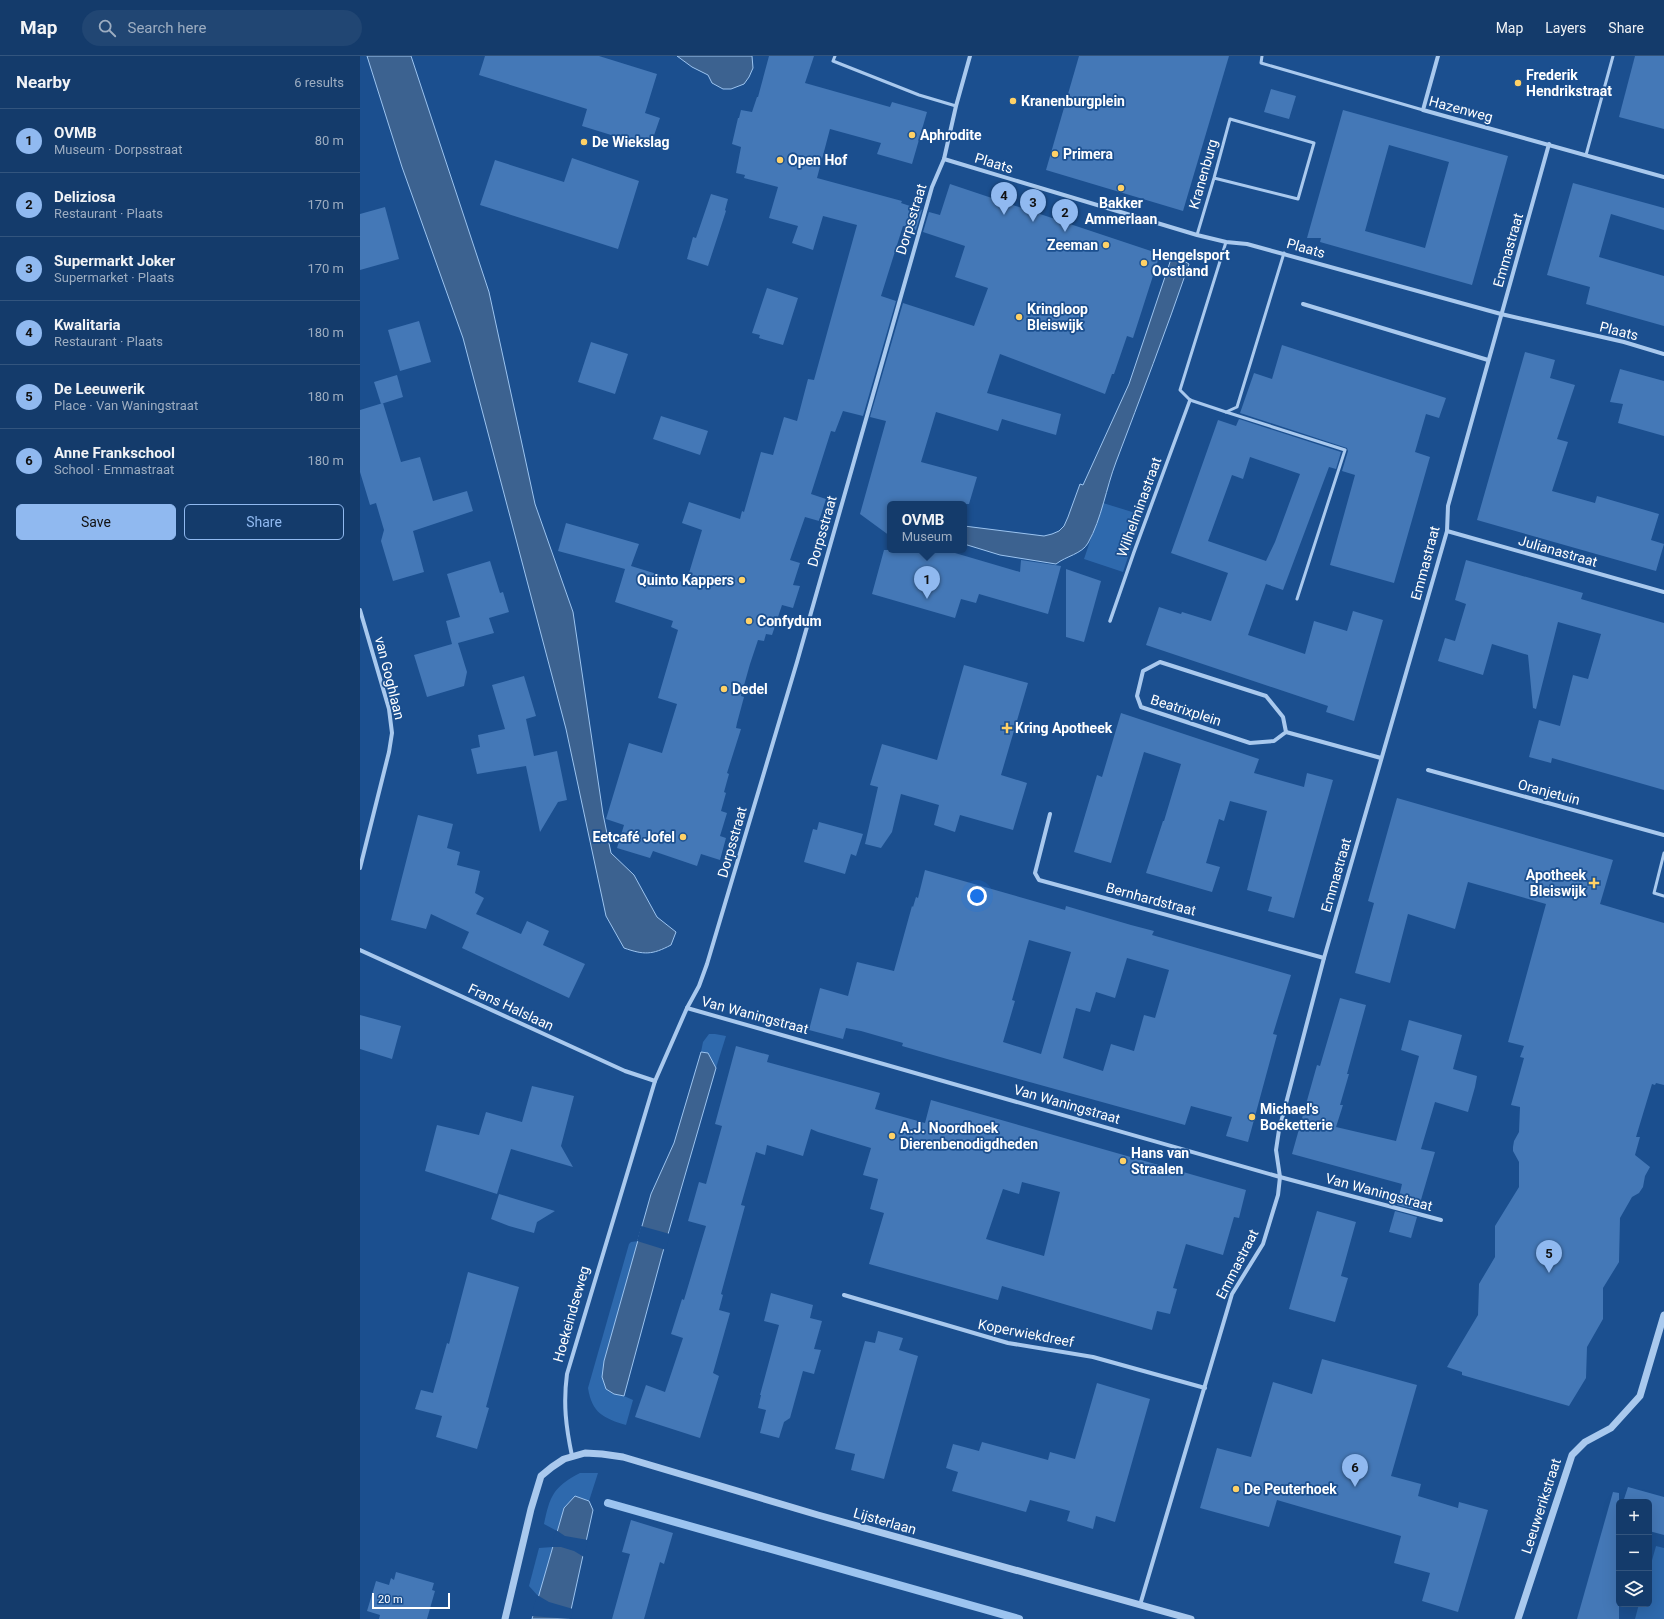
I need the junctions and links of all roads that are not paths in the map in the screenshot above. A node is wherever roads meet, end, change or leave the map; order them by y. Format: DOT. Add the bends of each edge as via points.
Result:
graph roads {
  1 [pos="835,56"];
  2 [pos="970,56"];
  3 [pos="1262,56"];
  4 [pos="1438,56"];
  5 [pos="1613,56"];
  6 [pos="956,106"];
  7 [pos="1423,110"];
  8 [pos="1549,144"];
  9 [pos="1586,155"];
  10 [pos="944,159"];
  11 [pos="1664,177"];
  12 [pos="1214,178"];
  13 [pos="1197,235"];
  14 [pos="1226,242"];
  15 [pos="1284,253"];
  16 [pos="1303,304"];
  17 [pos="1501,314"];
  18 [pos="1664,354"];
  19 [pos="1488,360"];
  20 [pos="1190,400"];
  21 [pos="1226,412"];
  22 [pos="1447,531"];
  23 [pos="1664,592"];
  24 [pos="1297,599"];
  25 [pos="360,610"];
  26 [pos="1110,621"];
  27 [pos="1286,732"];
  28 [pos="1381,758"];
  29 [pos="1428,770"];
  30 [pos="1050,814"];
  31 [pos="1664,835"];
  32 [pos="1664,853"];
  33 [pos="360,868"];
  34 [pos="1664,896"];
  35 [pos="360,950"];
  36 [pos="1324,958"];
  37 [pos="687,1008"];
  38 [pos="655,1081"];
  39 [pos="1280,1177"];
  40 [pos="1441,1220"];
  41 [pos="844,1295"];
  42 [pos="1664,1315"];
  43 [pos="1205,1388"];
  44 [pos="572,1456"];
  45 [pos="1140,1605"];
  46 [pos="505,1619"];
  47 [pos="1191,1619"];
  48 [pos="1518,1619"];
  1 -- 6 [label="lane" via="833,61 919,95"];
  2 -- 6 [label="street, Dorpsstraat"];
  3 -- 7 [label="lane, Hazenweg" via="1261,63"];
  4 -- 7 [label="street"];
  5 -- 9 [label="lane"];
  6 -- 10 [label="street, Dorpsstraat"];
  7 -- 8 [label="street, Hazenweg"];
  8 -- 9 [label="street, Hazenweg"];
  8 -- 17 [label="street, Emmastraat"];
  9 -- 11 [label="street, Hazenweg"];
  10 -- 13 [label="street, Plaats"];
  10 -- 37 [label="street, Dorpsstraat" via="932,187 797,662 707,964"];
  12 -- 12 [label="lane, Kranenburg" via="1230,119 1314,143 1298,199"];
  12 -- 13 [label="lane, Kranenburg"];
  13 -- 14 [label="street, Plaats"];
  14 -- 15 [label="street, Plaats"];
  14 -- 20 [label="lane" via="1180,390"];
  15 -- 17 [label="street, Plaats"];
  15 -- 21 [label="lane" via="1237,407"];
  16 -- 19 [label="street"];
  17 -- 18 [label="street, Plaats" via="1624,342"];
  17 -- 19 [label="street, Emmastraat"];
  19 -- 22 [label="street, Emmastraat" via="1448,506"];
  20 -- 21 [label="lane"];
  20 -- 26 [label="street, Wilhelminastraat"];
  21 -- 24 [label="lane" via="1345,450"];
  22 -- 23 [label="street, Julianastraat"];
  22 -- 28 [label="street, Emmastraat"];
  25 -- 33 [label="street, van Goghlaan" via="389,709 392,733 390,752"];
  27 -- 27 [label="street, Beatrixplein" via="1283,717 1266,696 1160,662 1143,672 1137,696 1141,707 1250,743 1274,741"];
  27 -- 28 [label="street"];
  28 -- 36 [label="street, Emmastraat"];
  29 -- 31 [label="street, Oranjetuin"];
  30 -- 36 [label="street, Bernhardstraat" via="1035,873 1039,880"];
  32 -- 34 [label="lane" via="1654,893"];
  35 -- 38 [label="street, Frans Halslaan" via="624,1071"];
  36 -- 39 [label="street, Emmastraat" via="1279,1130 1276,1150"];
  37 -- 38 [label="street, Hoekeindseweg"];
  37 -- 39 [label="street, Van Waningstraat"];
  38 -- 44 [label="street, Hoekeindseweg" via="567,1374 564,1393 565,1420"];
  39 -- 40 [label="street, Van Waningstraat"];
  39 -- 43 [label="street, Emmastraat" via="1278,1195 1263,1244 1232,1294"];
  41 -- 43 [label="street, Koperwiekdreef" via="1008,1343 1093,1357"];
  42 -- 48 [label="street, Leeuwerikstraat" via="1640,1396 1611,1428 1585,1442 1572,1455"];
  43 -- 45 [label="street, Emmastraat"];
  44 -- 45 [label="street, Lijsterlaan" via="585,1453 624,1458"];
  44 -- 46 [label="street" via="542,1476 531,1509"];
  45 -- 47 [label="street, Lijsterlaan"];
}
